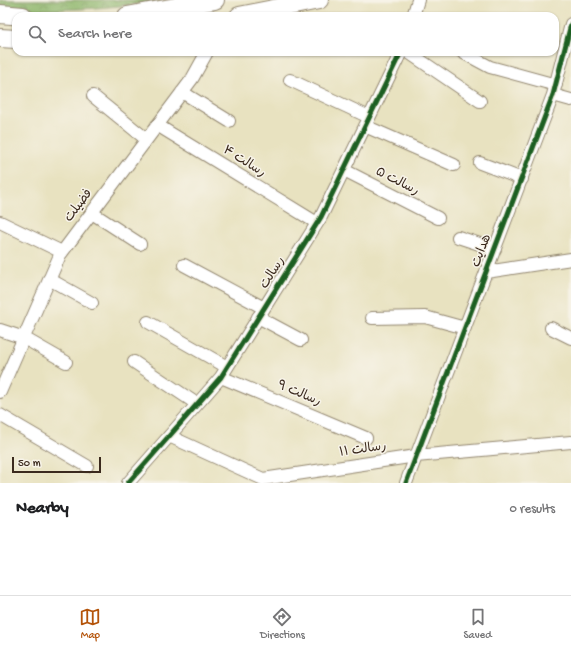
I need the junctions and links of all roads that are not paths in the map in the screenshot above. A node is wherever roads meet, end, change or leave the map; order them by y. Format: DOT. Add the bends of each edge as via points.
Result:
graph roads {
  1 [pos="215,0"];
  2 [pos="319,0"];
  3 [pos="418,0"];
  4 [pos="149,12"];
  5 [pos="259,12"];
  6 [pos="414,12"];
  7 [pos="0,14"];
  8 [pos="12,15"];
  9 [pos="571,24"];
  10 [pos="0,38"];
  11 [pos="12,39"];
  12 [pos="204,56"];
  13 [pos="399,56"];
  14 [pos="414,56"];
  15 [pos="469,56"];
  16 [pos="290,80"];
  17 [pos="555,90"];
  18 [pos="182,92"];
  19 [pos="93,96"];
  20 [pos="571,100"];
  21 [pos="480,101"];
  22 [pos="229,121"];
  23 [pos="367,122"];
  24 [pos="157,125"];
  25 [pos="146,139"];
  26 [pos="480,163"];
  27 [pos="454,165"];
  28 [pos="344,170"];
  29 [pos="522,179"];
  30 [pos="92,213"];
  31 [pos="438,218"];
  32 [pos="0,222"];
  33 [pos="317,223"];
  34 [pos="458,237"];
  35 [pos="140,244"];
  36 [pos="495,248"];
  37 [pos="62,252"];
  38 [pos="571,259"];
  39 [pos="184,265"];
  40 [pos="486,272"];
  41 [pos="49,279"];
  42 [pos="92,303"];
  43 [pos="261,313"];
  44 [pos="372,318"];
  45 [pos="148,322"];
  46 [pos="465,328"];
  47 [pos="551,328"];
  48 [pos="0,330"];
  49 [pos="24,338"];
  50 [pos="571,338"];
  51 [pos="301,340"];
  52 [pos="66,362"];
  53 [pos="134,362"];
  54 [pos="224,372"];
  55 [pos="0,392"];
  56 [pos="197,404"];
  57 [pos="0,415"];
  58 [pos="169,436"];
  59 [pos="366,438"];
  60 [pos="571,442"];
  61 [pos="416,456"];
  62 [pos="87,466"];
  63 [pos="128,483"];
  64 [pos="406,483"];
  1 -- 4 [label="main road"];
  2 -- 5 [label="main road"];
  3 -- 6 [label="street"];
  7 -- 8 [label="main road"];
  9 -- 17 [label="street, هدایت"];
  10 -- 11 [label="main road"];
  12 -- 18 [label="street, فضیلت"];
  13 -- 23 [label="street, رسالت"];
  14 -- 21 [label="street"];
  15 -- 17 [label="street" via="490,67"];
  16 -- 23 [label="street"];
  17 -- 20 [label="street"];
  17 -- 29 [label="street, هدایت"];
  18 -- 22 [label="street"];
  18 -- 24 [label="street, فضیلت"];
  19 -- 25 [label="street"];
  23 -- 27 [label="street"];
  23 -- 28 [label="street, رسالت"];
  24 -- 25 [label="street, فضیلت"];
  24 -- 33 [label="street, رسالت ۴"];
  25 -- 30 [label="street, فضیلت"];
  26 -- 29 [label="street"];
  28 -- 31 [label="street, رسالت ۵"];
  28 -- 33 [label="street, رسالت"];
  29 -- 36 [label="street, هدایت"];
  30 -- 35 [label="street"];
  30 -- 37 [label="street, فضیلت"];
  32 -- 37 [label="street"];
  33 -- 43 [label="street, رسالت"];
  34 -- 36 [label="street"];
  36 -- 40 [label="street, هدایت"];
  37 -- 41 [label="street, فضیلت"];
  38 -- 40 [label="street"];
  39 -- 43 [label="street"];
  40 -- 46 [label="street, هدایت"];
  41 -- 42 [label="street"];
  41 -- 49 [label="street, فضیلت"];
  43 -- 51 [label="street"];
  43 -- 54 [label="street, رسالت"];
  44 -- 46 [label="street" via="425,317"];
  45 -- 54 [label="street, رسالت ۹"];
  46 -- 61 [label="street, هدایت"];
  47 -- 50 [label="street"];
  48 -- 49 [label="street"];
  49 -- 52 [label="street"];
  49 -- 55 [label="street, فضیلت"];
  53 -- 56 [label="street"];
  54 -- 56 [label="street, رسالت"];
  54 -- 59 [label="street, رسالت ۹"];
  56 -- 58 [label="street, رسالت"];
  57 -- 62 [label="street"];
  58 -- 61 [label="street, رسالت ۱۱" via="263,479"];
  58 -- 63 [label="street, رسالت"];
  60 -- 61 [label="street, رسالت ۱۱"];
  61 -- 64 [label="street, هدایت"];
}
